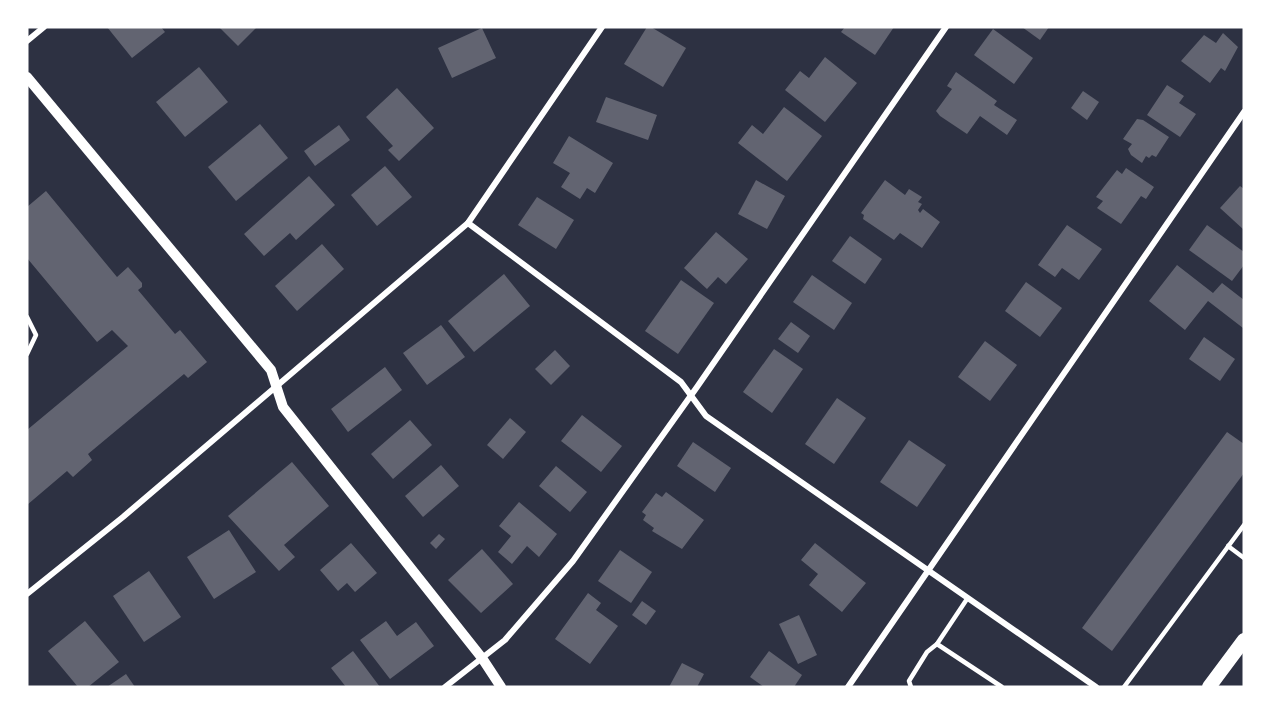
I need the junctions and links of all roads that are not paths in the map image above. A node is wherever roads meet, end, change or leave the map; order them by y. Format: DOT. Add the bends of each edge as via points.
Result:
graph roads {
  1 [pos="44,27"];
  2 [pos="602,27"];
  3 [pos="946,27"];
  4 [pos="27,41"];
  5 [pos="27,77"];
  6 [pos="1244,112"];
  7 [pos="468,223"];
  8 [pos="27,317"];
  9 [pos="27,354"];
  10 [pos="276,388"];
  11 [pos="691,397"];
  12 [pos="1244,525"];
  13 [pos="1228,546"];
  14 [pos="1244,558"];
  15 [pos="927,572"];
  16 [pos="27,594"];
  17 [pos="967,599"];
  18 [pos="1244,640"];
  19 [pos="937,644"];
  20 [pos="482,658"];
  21 [pos="445,687"];
  22 [pos="501,687"];
  23 [pos="849,687"];
  24 [pos="911,687"];
  25 [pos="1002,687"];
  26 [pos="1096,687"];
  27 [pos="1124,687"];
  28 [pos="1209,687"];
  1 -- 4 [label="street"];
  2 -- 7 [label="street"];
  3 -- 11 [label="street"];
  5 -- 10 [label="street" via="271,370"];
  6 -- 15 [label="street"];
  7 -- 10 [label="street"];
  7 -- 11 [label="street" via="680,381"];
  8 -- 9 [label="lane" via="36,335"];
  10 -- 16 [label="street"];
  10 -- 20 [label="street" via="283,407"];
  11 -- 15 [label="street" via="705,416"];
  11 -- 20 [label="street" via="573,561 526,618"];
  12 -- 13 [label="lane"];
  13 -- 14 [label="lane"];
  13 -- 27 [label="lane"];
  15 -- 17 [label="street"];
  15 -- 23 [label="street"];
  17 -- 19 [label="lane"];
  17 -- 26 [label="street"];
  18 -- 28 [label="main road"];
  19 -- 24 [label="lane" via="913,672"];
  19 -- 25 [label="lane"];
  20 -- 21 [label="street"];
  20 -- 22 [label="street"];
}
